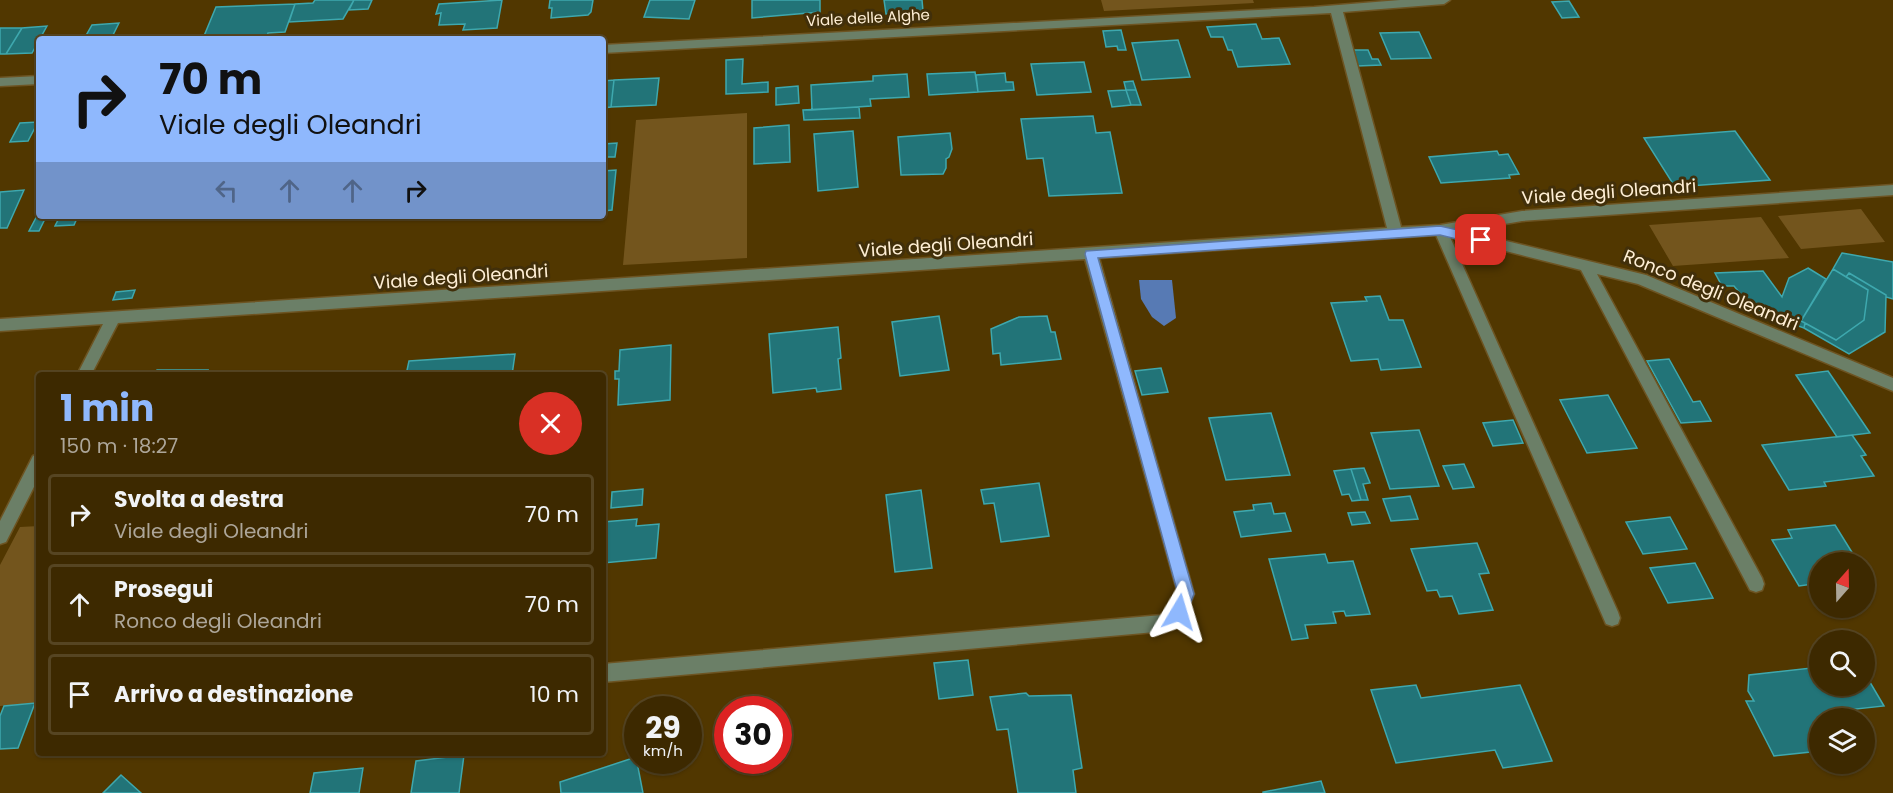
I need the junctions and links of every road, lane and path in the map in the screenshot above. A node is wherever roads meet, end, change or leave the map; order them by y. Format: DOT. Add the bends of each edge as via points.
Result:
graph roads {
  1 [pos="1444,0"];
  2 [pos="1336,9"];
  3 [pos="606,49"];
  4 [pos="36,80"];
  5 [pos="0,82"];
  6 [pos="1893,190"];
  7 [pos="1440,230"];
  8 [pos="1395,232"];
  9 [pos="1091,254"];
  10 [pos="1585,264"];
  11 [pos="114,317"];
  12 [pos="0,325"];
  13 [pos="86,372"];
  14 [pos="1893,385"];
  15 [pos="36,467"];
  16 [pos="0,537"];
  17 [pos="1756,584"];
  18 [pos="1612,618"];
  19 [pos="606,673"];
  1 -- 2 [label="street, Viale delle Alghe"];
  2 -- 3 [label="street, Viale delle Alghe"];
  2 -- 8 [label="street"];
  4 -- 5 [label="street"];
  6 -- 7 [label="street, Viale degli Oleandri" via="1522,216"];
  7 -- 8 [label="street, Viale degli Oleandri"];
  7 -- 10 [label="street, Ronco degli Oleandri"];
  7 -- 18 [label="street"];
  8 -- 9 [label="street, Viale degli Oleandri"];
  9 -- 11 [label="street, Viale degli Oleandri"];
  9 -- 19 [label="street" via="1186,594 1179,612 1166,623"];
  10 -- 14 [label="street, Ronco degli Oleandri" via="1641,279"];
  10 -- 17 [label="street"];
  11 -- 12 [label="street, Viale degli Oleandri"];
  11 -- 13 [label="street"];
  15 -- 16 [label="street"];
}
